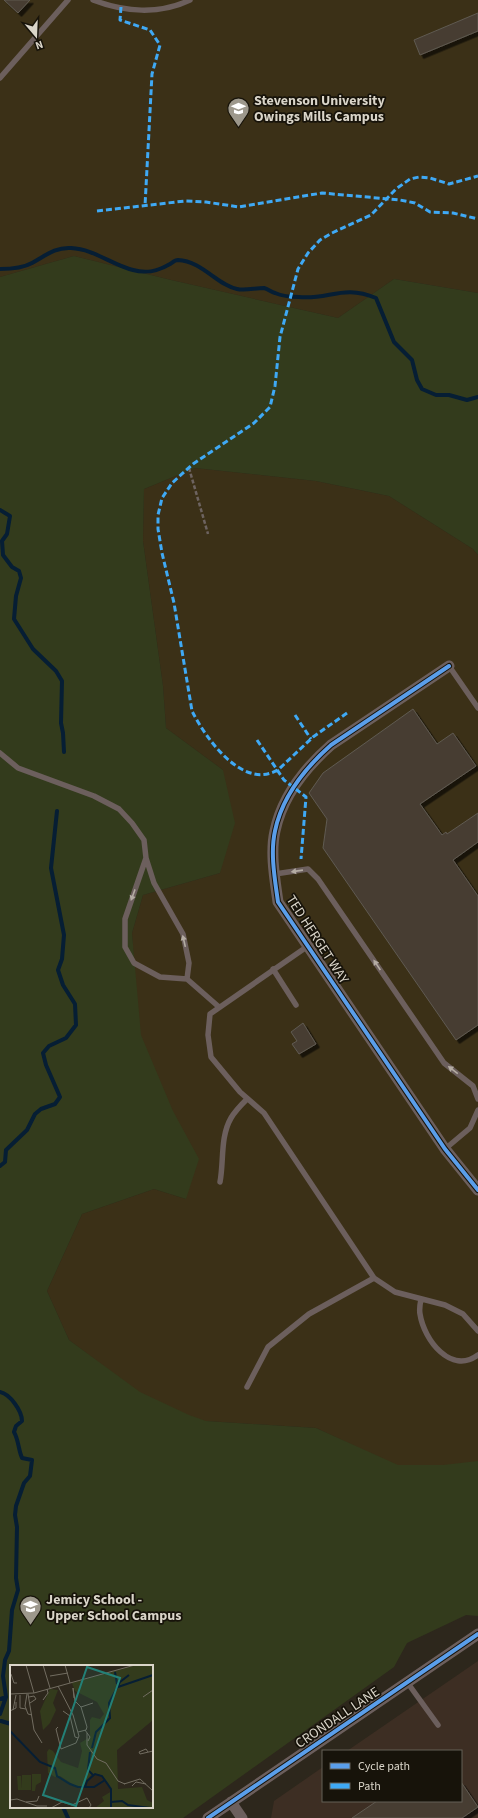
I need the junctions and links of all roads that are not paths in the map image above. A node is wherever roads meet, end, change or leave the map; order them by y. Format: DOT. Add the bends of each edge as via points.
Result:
graph roads {
  1 [pos="68,0"];
  2 [pos="93,0"];
  3 [pos="190,0"];
  4 [pos="0,78"];
  5 [pos="449,666"];
  6 [pos="478,708"];
  7 [pos="0,753"];
  8 [pos="146,858"];
  9 [pos="275,874"];
  10 [pos="308,946"];
  11 [pos="273,969"];
  12 [pos="187,979"];
  13 [pos="296,1005"];
  14 [pos="219,1007"];
  15 [pos="247,1098"];
  16 [pos="478,1099"];
  17 [pos="478,1113"];
  18 [pos="445,1149"];
  19 [pos="220,1182"];
  20 [pos="478,1190"];
  21 [pos="374,1278"];
  22 [pos="421,1298"];
  23 [pos="478,1331"];
  24 [pos="478,1355"];
  25 [pos="247,1387"];
  26 [pos="478,1634"];
  27 [pos="407,1682"];
  28 [pos="438,1725"];
  29 [pos="231,1802"];
  30 [pos="208,1818"];
  31 [pos="242,1818"];
  1 -- 4 [label="lane"];
  2 -- 3 [label="lane" via="139,10 171,7"];
  5 -- 6 [label="lane"];
  5 -- 9 [label="street, TED HERGET WAY" via="331,746 302,775 284,805 274,832"];
  7 -- 8 [label="lane" via="18,768 94,796 119,809 144,840"];
  12 -- 8 [label="lane, one-way" via="189,963 182,934 154,883"];
  8 -- 12 [label="lane, one-way" via="125,919 125,947 134,963 160,977"];
  9 -- 10 [label="street, TED HERGET WAY" via="278,902"];
  16 -- 9 [label="lane, one-way" via="472,1086 444,1063 318,879 308,869"];
  10 -- 11 [label="lane"];
  10 -- 18 [label="street, TED HERGET WAY"];
  11 -- 13 [label="lane"];
  11 -- 14 [label="lane"];
  12 -- 14 [label="lane"];
  14 -- 15 [label="lane" via="210,1014 208,1035 211,1057"];
  15 -- 19 [label="lane" via="231,1117 224,1135"];
  15 -- 21 [label="lane" via="264,1113"];
  17 -- 18 [label="lane" via="470,1128"];
  18 -- 20 [label="street, TED HERGET WAY"];
  21 -- 22 [label="lane" via="395,1292"];
  21 -- 25 [label="lane" via="309,1314 268,1347"];
  22 -- 23 [label="lane" via="445,1305 462,1314"];
  22 -- 24 [label="lane" via="419,1312 423,1327 447,1358 460,1362 471,1360"];
  26 -- 27 [label="street, CRONDALL LANE"];
  27 -- 28 [label="lane"];
  27 -- 29 [label="street, CRONDALL LANE"];
  29 -- 30 [label="street, CRONDALL LANE"];
  29 -- 31 [label="street"];
}
